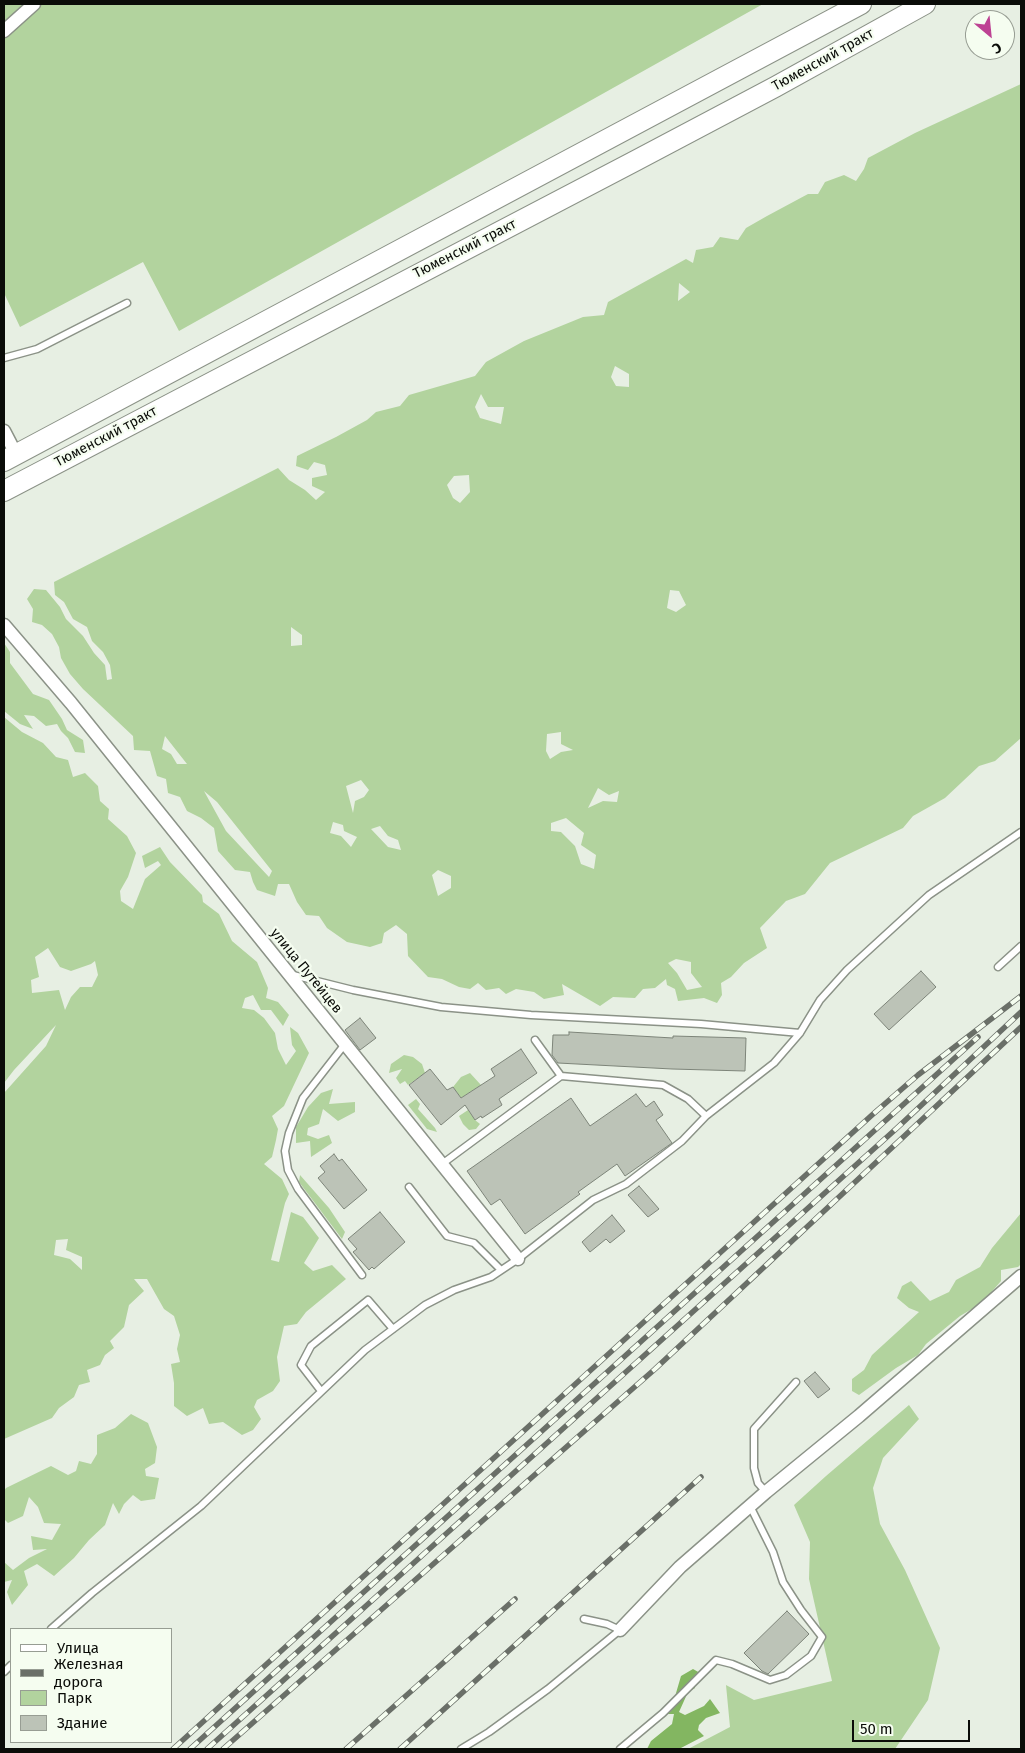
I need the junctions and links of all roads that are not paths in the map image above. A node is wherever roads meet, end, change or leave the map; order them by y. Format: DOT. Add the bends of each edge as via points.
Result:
graph roads {
  1 [pos="34,4"];
  2 [pos="861,4"];
  3 [pos="925,4"];
  4 [pos="4,31"];
  5 [pos="127,303"];
  6 [pos="4,358"];
  7 [pos="4,431"];
  8 [pos="10,457"];
  9 [pos="4,491"];
  10 [pos="4,625"];
  11 [pos="1021,832"];
  12 [pos="1021,946"];
  13 [pos="998,967"];
  14 [pos="289,974"];
  15 [pos="800,1033"];
  16 [pos="535,1040"];
  17 [pos="345,1044"];
  18 [pos="561,1076"];
  19 [pos="706,1116"];
  20 [pos="442,1164"];
  21 [pos="409,1186"];
  22 [pos="518,1259"];
  23 [pos="501,1270"];
  24 [pos="362,1275"];
  25 [pos="1021,1276"];
  26 [pos="392,1329"];
  27 [pos="796,1382"];
  28 [pos="321,1391"];
  29 [pos="766,1492"];
  30 [pos="750,1506"];
  31 [pos="584,1619"];
  32 [pos="52,1628"];
  33 [pos="620,1630"];
  34 [pos="461,1749"];
  35 [pos="620,1749"];
  1 -- 4 [label="street"];
  2 -- 8 [label="main road, Тюменский тракт"];
  3 -- 9 [label="main road, Тюменский тракт" via="653,152"];
  5 -- 6 [label="lane" via="37,349"];
  7 -- 8 [label="street"];
  10 -- 14 [label="street, улица Путейцев" via="71,703"];
  11 -- 15 [label="lane" via="929,895 847,970 820,1000"];
  12 -- 13 [label="lane"];
  14 -- 15 [label="lane" via="441,1007"];
  14 -- 17 [label="street, улица Путейцев"];
  15 -- 19 [label="lane" via="774,1062"];
  16 -- 18 [label="lane"];
  17 -- 20 [label="street, улица Путейцев"];
  17 -- 24 [label="lane" via="303,1098 289,1133 286,1151 288,1170 298,1189"];
  18 -- 19 [label="lane" via="663,1085 688,1099"];
  18 -- 20 [label="lane"];
  19 -- 22 [label="lane" via="682,1141 626,1184 593,1200"];
  20 -- 22 [label="street, улица Путейцев"];
  21 -- 23 [label="lane" via="447,1236 474,1243"];
  22 -- 23 [label="lane"];
  23 -- 26 [label="lane" via="425,1305"];
  25 -- 29 [label="street"];
  26 -- 28 [label="lane"];
  26 -- 28 [label="lane" via="368,1300 312,1346 301,1365"];
  27 -- 29 [label="lane" via="754,1429 754,1468 758,1484"];
  28 -- 32 [label="lane" via="200,1506"];
  29 -- 30 [label="street"];
  30 -- 33 [label="street" via="680,1567"];
  30 -- 35 [label="lane" via="774,1552 783,1582 822,1637 811,1656 786,1674 770,1680 716,1660 663,1713"];
  31 -- 33 [label="lane"];
  33 -- 34 [label="lane" via="548,1689"];
}
